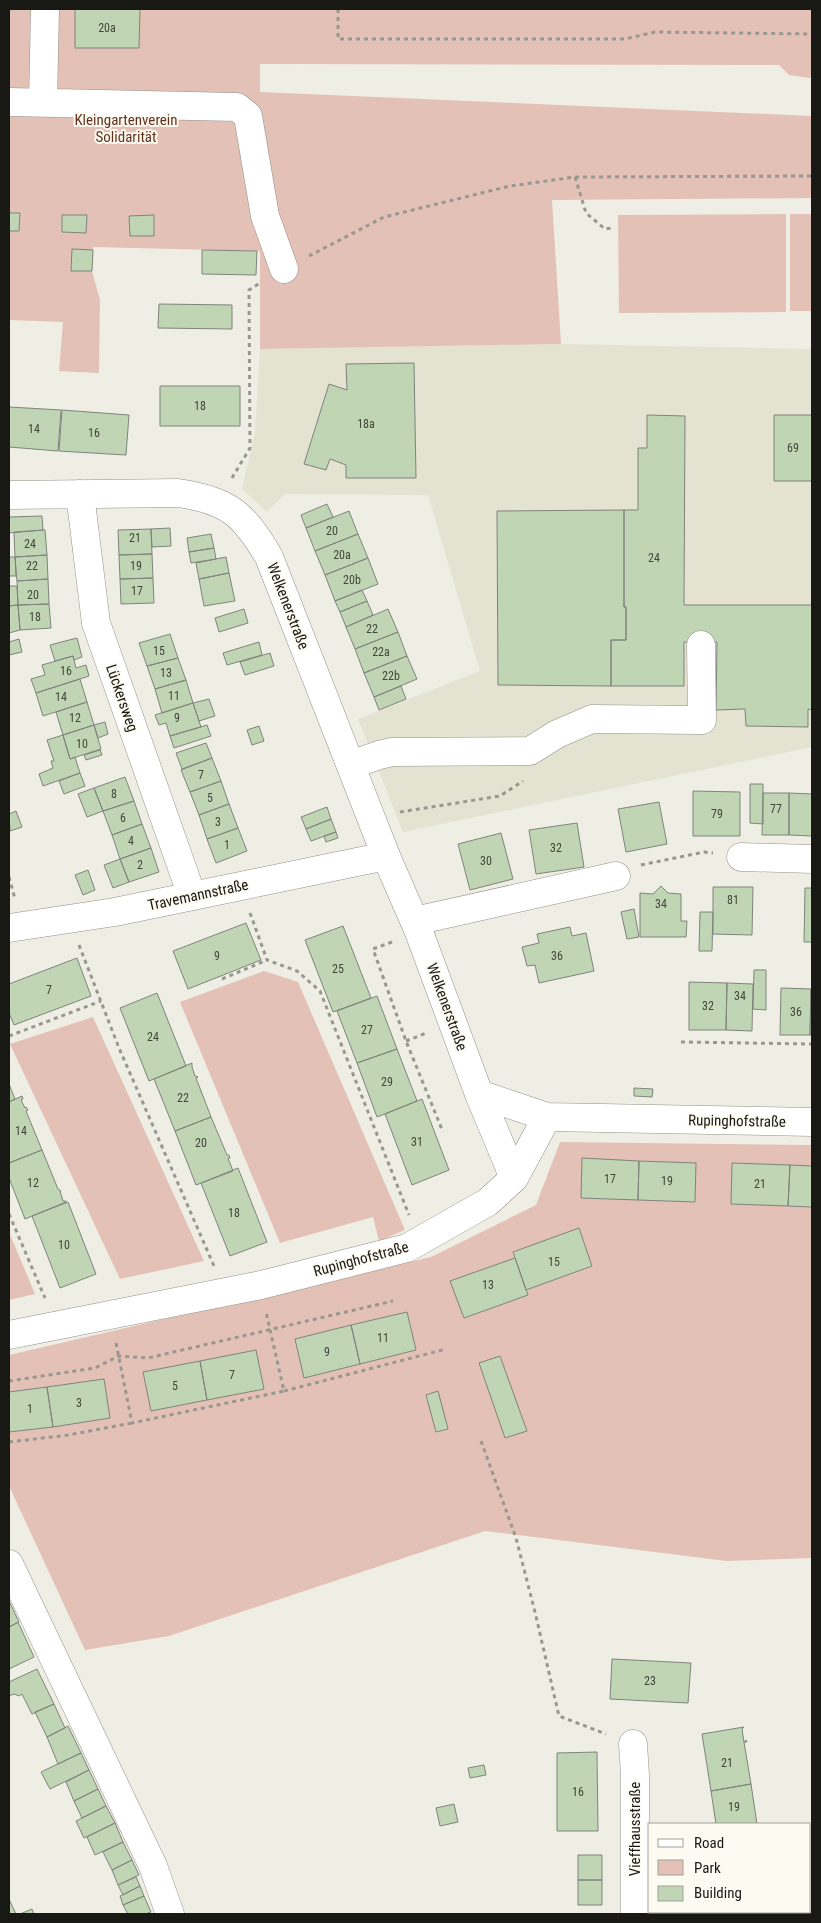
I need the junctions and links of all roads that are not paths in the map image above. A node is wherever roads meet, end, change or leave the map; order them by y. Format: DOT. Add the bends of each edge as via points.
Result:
graph roads {
  1 [pos="45,9"];
  2 [pos="9,102"];
  3 [pos="43,102"];
  4 [pos="284,269"];
  5 [pos="80,494"];
  6 [pos="9,495"];
  7 [pos="701,646"];
  8 [pos="351,765"];
  9 [pos="386,856"];
  10 [pos="741,857"];
  11 [pos="812,859"];
  12 [pos="616,876"];
  13 [pos="192,896"];
  14 [pos="417,927"];
  15 [pos="9,928"];
  16 [pos="479,1094"];
  17 [pos="547,1117"];
  18 [pos="812,1122"];
  19 [pos="514,1178"];
  20 [pos="9,1334"];
  21 [pos="9,1564"];
  22 [pos="632,1744"];
  23 [pos="170,1914"];
  24 [pos="635,1914"];
  1 -- 3 [label="street"];
  2 -- 3 [label="street"];
  3 -- 4 [label="street" via="237,106 243,110 252,133 265,216"];
  5 -- 6 [label="street, Welkenerstraße"];
  5 -- 8 [label="street, Welkenerstraße" via="178,493 203,497 226,506 242,518 269,557"];
  5 -- 13 [label="street, Lückersweg" via="96,623"];
  7 -- 8 [label="street" via="702,720 592,719 557,734 530,751 392,752"];
  8 -- 9 [label="street, Welkenerstraße"];
  9 -- 13 [label="street, Travemannstraße"];
  9 -- 14 [label="street, Welkenerstraße"];
  10 -- 11 [label="street"];
  12 -- 14 [label="street"];
  13 -- 15 [label="street, Travemannstraße"];
  14 -- 16 [label="street, Welkenerstraße"];
  16 -- 17 [label="street"];
  16 -- 19 [label="street, Welkenerstraße"];
  17 -- 18 [label="street, Rupinghofstraße"];
  17 -- 19 [label="street, Rupinghofstraße"];
  19 -- 20 [label="street, Rupinghofstraße" via="488,1202 407,1248 261,1286"];
  21 -- 23 [label="street" via="152,1866"];
  22 -- 24 [label="street, Vieffhausstraße"];
}
